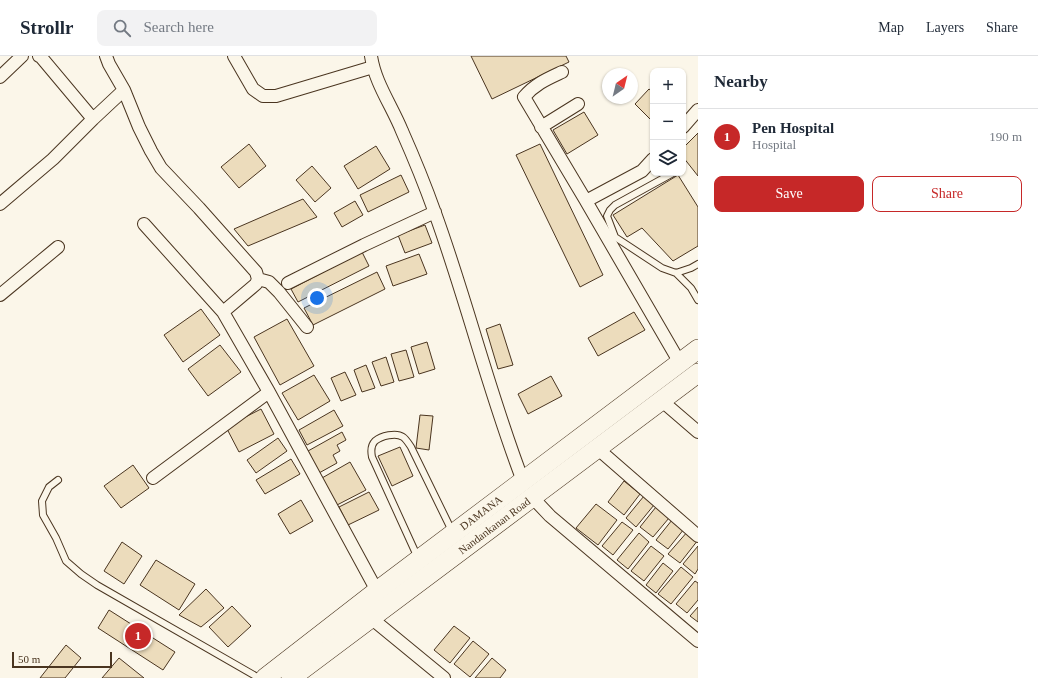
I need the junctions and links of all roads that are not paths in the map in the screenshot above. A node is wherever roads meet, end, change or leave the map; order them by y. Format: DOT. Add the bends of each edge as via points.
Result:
graph roads {
  1 [pos="22,56"];
  2 [pos="39,56"];
  3 [pos="106,56"];
  4 [pos="234,56"];
  5 [pos="372,62"];
  6 [pos="562,72"];
  7 [pos="0,77"];
  8 [pos="124,90"];
  9 [pos="578,104"];
  10 [pos="698,110"];
  11 [pos="92,118"];
  12 [pos="686,123"];
  13 [pos="541,127"];
  14 [pos="650,162"];
  15 [pos="668,176"];
  16 [pos="586,201"];
  17 [pos="0,204"];
  18 [pos="435,212"];
  19 [pos="144,224"];
  20 [pos="58,247"];
  21 [pos="698,264"];
  22 [pos="676,273"];
  23 [pos="258,279"];
  24 [pos="288,283"];
  25 [pos="0,295"];
  26 [pos="698,300"];
  27 [pos="223,312"];
  28 [pos="307,327"];
  29 [pos="698,349"];
  30 [pos="680,363"];
  31 [pos="698,373"];
  32 [pos="270,392"];
  33 [pos="662,401"];
  34 [pos="698,432"];
  35 [pos="598,449"];
  36 [pos="153,478"];
  37 [pos="58,480"];
  38 [pos="523,481"];
  39 [pos="532,498"];
  40 [pos="453,534"];
  41 [pos="698,536"];
  42 [pos="418,560"];
  43 [pos="377,591"];
  44 [pos="371,618"];
  45 [pos="698,641"];
  46 [pos="259,678"];
  47 [pos="265,678"];
  48 [pos="291,678"];
  49 [pos="444,678"];
  1 -- 7 [label="street"];
  2 -- 11 [label="street"];
  3 -- 8 [label="street"];
  4 -- 5 [label="street" via="252,89 264,96 276,96"];
  5 -- 18 [label="street"];
  6 -- 13 [label="street" via="540,82 524,97"];
  8 -- 11 [label="street"];
  8 -- 23 [label="street" via="161,168 256,272"];
  9 -- 13 [label="street"];
  10 -- 12 [label="street"];
  11 -- 17 [label="street" via="53,160"];
  13 -- 16 [label="street"];
  14 -- 16 [label="street" via="642,171"];
  15 -- 22 [label="lane" via="615,205 607,216 615,237 662,268"];
  16 -- 30 [label="street"];
  18 -- 24 [label="street"];
  18 -- 38 [label="street"];
  19 -- 27 [label="street"];
  20 -- 25 [label="street"];
  21 -- 22 [label="lane"];
  22 -- 26 [label="lane" via="691,288"];
  23 -- 27 [label="street" via="250,290"];
  23 -- 28 [label="street" via="269,282"];
  27 -- 32 [label="street"];
  29 -- 30 [label="main road, DAMANA"];
  30 -- 38 [label="main road, DAMANA"];
  31 -- 33 [label="main road, Nandankanan Road"];
  32 -- 36 [label="street"];
  32 -- 43 [label="street"];
  33 -- 34 [label="street"];
  33 -- 35 [label="main road, Nandankanan Road"];
  35 -- 39 [label="main road, Nandankanan Road"];
  35 -- 41 [label="street"];
  37 -- 46 [label="lane" via="49,488 42,501 43,515 66,560 97,585"];
  38 -- 40 [label="main road, DAMANA"];
  39 -- 44 [label="main road, Nandankanan Road"];
  39 -- 45 [label="street"];
  40 -- 42 [label="main road, DAMANA"];
  40 -- 42 [label="lane" via="404,437 390,434 375,441 371,448 372,457"];
  42 -- 43 [label="main road, DAMANA"];
  43 -- 47 [label="main road, DAMANA"];
  44 -- 48 [label="main road, Nandankanan Road"];
  44 -- 49 [label="street"];
}
